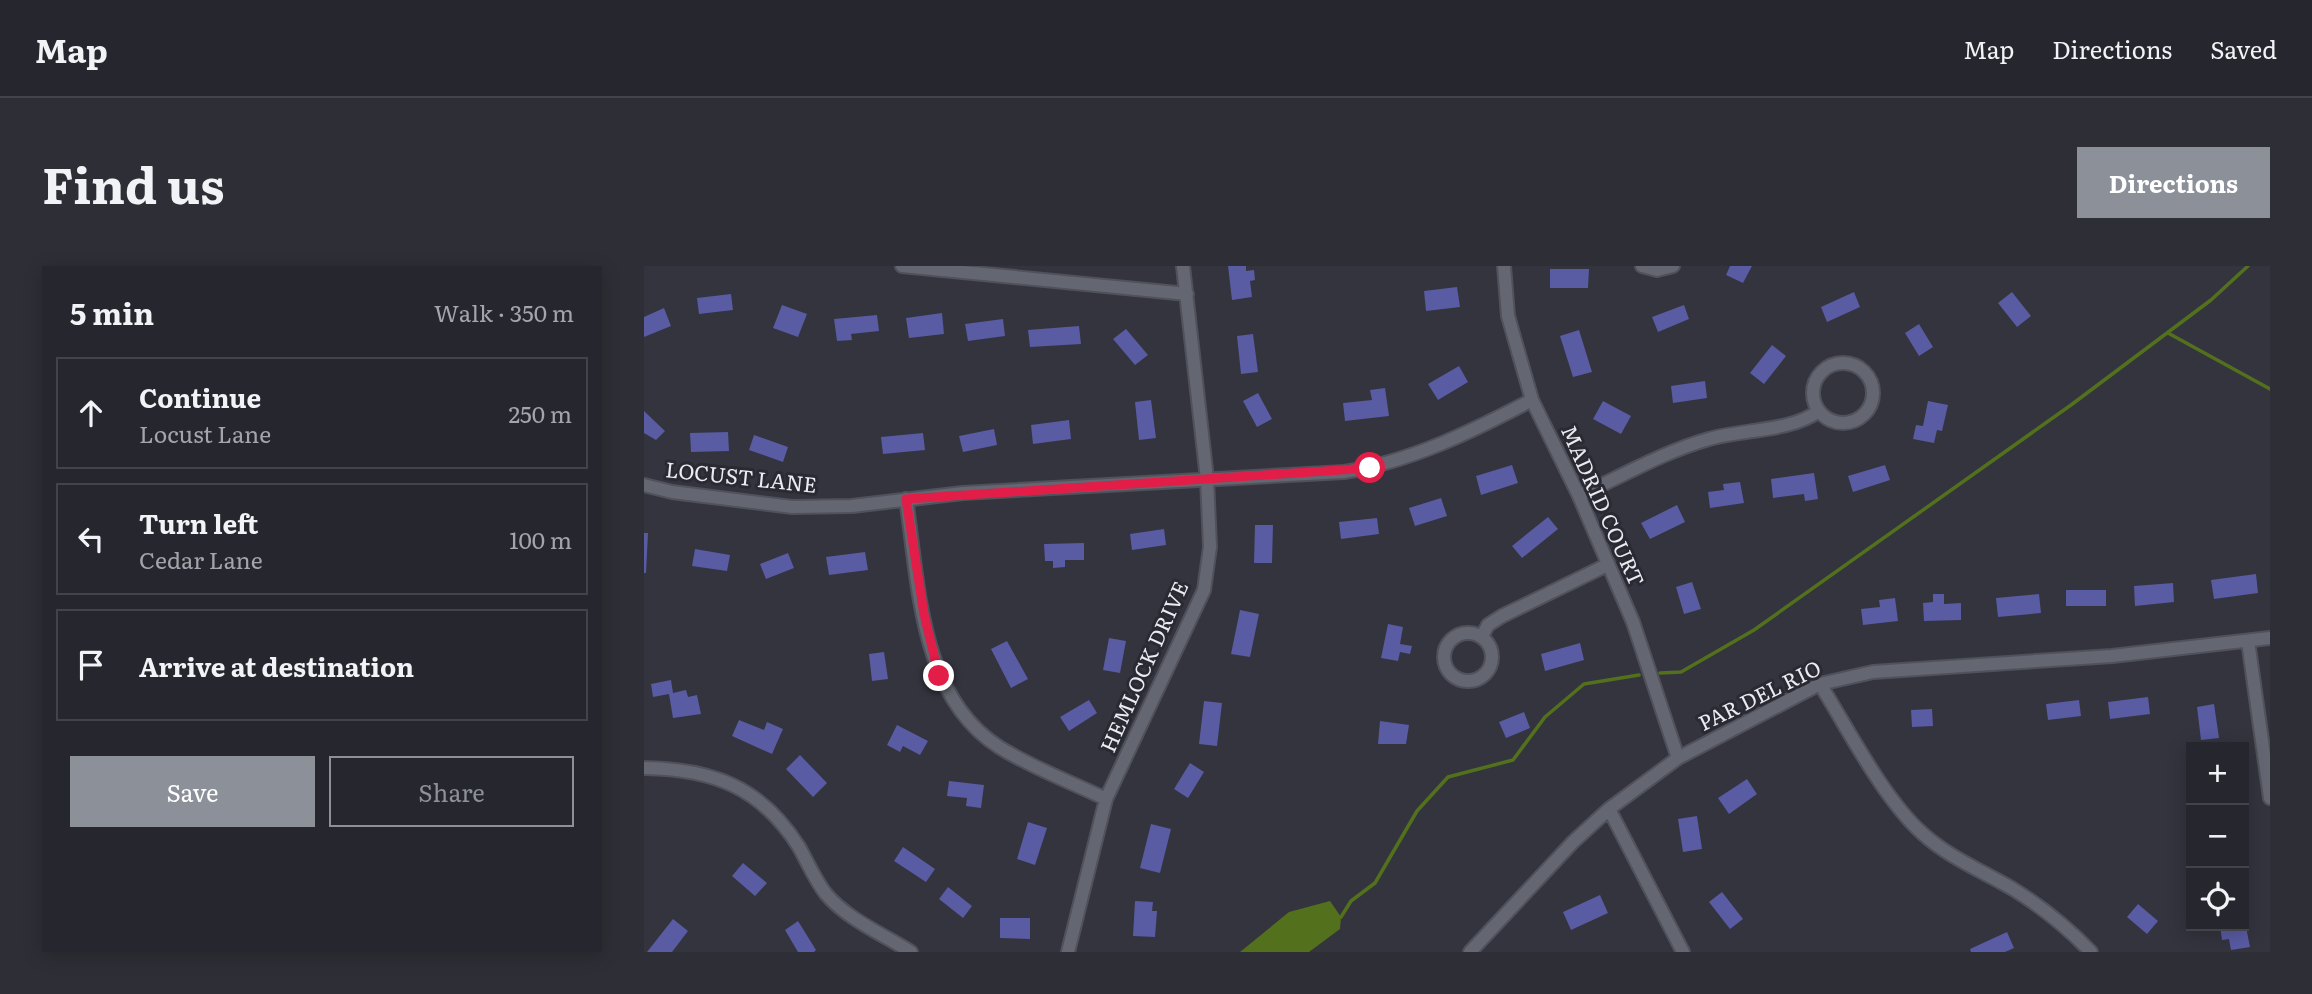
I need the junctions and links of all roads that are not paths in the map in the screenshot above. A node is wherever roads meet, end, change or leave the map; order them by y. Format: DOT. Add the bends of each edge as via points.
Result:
graph roads {
  1 [pos="902,266"];
  2 [pos="1183,266"];
  3 [pos="1504,266"];
  4 [pos="1643,266"];
  5 [pos="1673,266"];
  6 [pos="1187,294"];
  7 [pos="1532,400"];
  8 [pos="1819,411"];
  9 [pos="1207,479"];
  10 [pos="644,485"];
  11 [pos="1579,496"];
  12 [pos="906,499"];
  13 [pos="1607,565"];
  14 [pos="1482,636"];
  15 [pos="2270,638"];
  16 [pos="2248,641"];
  17 [pos="1820,684"];
  18 [pos="1678,758"];
  19 [pos="644,768"];
  20 [pos="2270,798"];
  21 [pos="1106,799"];
  22 [pos="1609,809"];
  23 [pos="911,952"];
  24 [pos="1068,952"];
  25 [pos="1470,952"];
  26 [pos="1683,952"];
  27 [pos="2091,952"];
  1 -- 6 [label="street"];
  2 -- 6 [label="street, HEMLOCK DRIVE"];
  3 -- 7 [label="street, MADRID COURT" via="1508,316"];
  4 -- 5 [label="street" via="1657,270"];
  6 -- 9 [label="street, HEMLOCK DRIVE"];
  7 -- 9 [label="street, LOCUST LANE" via="1488,423 1370,468"];
  7 -- 11 [label="street, MADRID COURT"];
  8 -- 8 [label="street" via="1813,390 1823,371 1843,363 1858,367 1868,377 1873,397 1863,415 1844,423"];
  8 -- 11 [label="street" via="1804,421 1709,439 1677,450"];
  9 -- 12 [label="street, LOCUST LANE"];
  9 -- 21 [label="street, HEMLOCK DRIVE" via="1210,547 1204,590"];
  10 -- 12 [label="street, LOCUST LANE" via="792,507"];
  11 -- 13 [label="street, MADRID COURT"];
  12 -- 21 [label="street" via="924,614 945,689 999,747"];
  13 -- 14 [label="street" via="1502,616 1488,625"];
  13 -- 18 [label="street, MADRID COURT" via="1633,622"];
  15 -- 16 [label="street, PAR DEL RIO"];
  16 -- 17 [label="street, PAR DEL RIO" via="2112,656 1873,672"];
  16 -- 20 [label="street"];
  17 -- 18 [label="street, PAR DEL RIO"];
  17 -- 27 [label="street" via="1900,809 1921,832 2039,906"];
  18 -- 22 [label="street, PAR DEL RIO"];
  19 -- 23 [label="street" via="682,768 708,774 752,795 782,823 833,901"];
  21 -- 24 [label="street, HEMLOCK DRIVE"];
  22 -- 25 [label="street, PAR DEL RIO"];
  22 -- 26 [label="street"];
}
